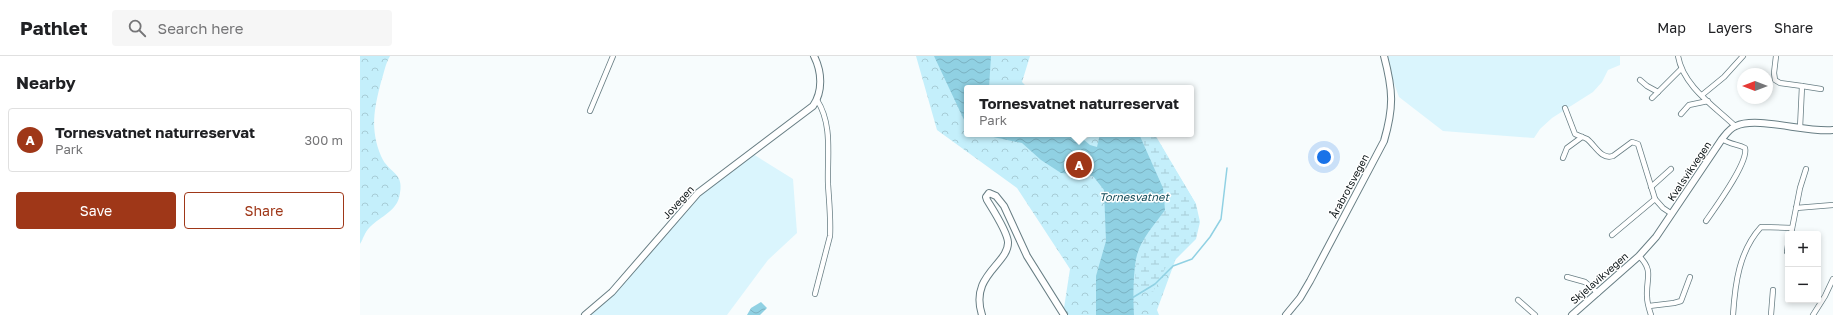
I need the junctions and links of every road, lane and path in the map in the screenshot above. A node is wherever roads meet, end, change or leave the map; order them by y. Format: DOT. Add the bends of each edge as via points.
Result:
graph roads {
  1 [pos="613,56"];
  2 [pos="814,56"];
  3 [pos="1384,56"];
  4 [pos="1678,56"];
  5 [pos="1743,56"];
  6 [pos="1776,56"];
  7 [pos="1681,69"];
  8 [pos="1640,80"];
  9 [pos="1802,86"];
  10 [pos="1821,89"];
  11 [pos="1658,92"];
  12 [pos="1702,95"];
  13 [pos="1652,98"];
  14 [pos="817,100"];
  15 [pos="1708,101"];
  16 [pos="1564,108"];
  17 [pos="590,111"];
  18 [pos="1681,114"];
  19 [pos="1735,126"];
  20 [pos="1800,128"];
  21 [pos="1833,130"];
  22 [pos="1833,135"];
  23 [pos="1582,137"];
  24 [pos="1722,139"];
  25 [pos="1563,158"];
  26 [pos="1671,169"];
  27 [pos="1806,170"];
  28 [pos="1651,187"];
  29 [pos="1655,199"];
  30 [pos="1833,205"];
  31 [pos="1796,208"];
  32 [pos="1672,214"];
  33 [pos="1706,222"];
  34 [pos="1792,228"];
  35 [pos="1792,231"];
  36 [pos="1612,235"];
  37 [pos="1639,256"];
  38 [pos="1567,277"];
  39 [pos="1690,277"];
  40 [pos="1833,279"];
  41 [pos="1773,290"];
  42 [pos="1598,293"];
  43 [pos="815,294"];
  44 [pos="1518,300"];
  45 [pos="1649,306"];
  46 [pos="585,315"];
  47 [pos="982,315"];
  48 [pos="1064,315"];
  49 [pos="1286,315"];
  50 [pos="1533,315"];
  51 [pos="1572,315"];
  52 [pos="1651,315"];
  53 [pos="1733,315"];
  54 [pos="1771,315"];
  55 [pos="1813,315"];
  1 -- 17 [label="street"];
  2 -- 14 [label="street" via="820,78"];
  3 -- 49 [label="street, Årabrotsvegen" via="1392,99 1384,141 1310,281"];
  4 -- 7 [label="street"];
  5 -- 12 [label="street" via="1724,77"];
  6 -- 9 [label="street" via="1775,80"];
  7 -- 11 [label="street"];
  7 -- 12 [label="street"];
  8 -- 11 [label="street"];
  9 -- 10 [label="street"];
  9 -- 20 [label="street"];
  11 -- 13 [label="street"];
  12 -- 15 [label="street"];
  14 -- 43 [label="street" via="824,115 829,139 831,227"];
  14 -- 46 [label="street, Jovegen" via="808,111 698,194 612,292"];
  15 -- 18 [label="street" via="1689,105"];
  15 -- 19 [label="street"];
  16 -- 23 [label="street" via="1573,131"];
  19 -- 20 [label="street" via="1756,123"];
  19 -- 24 [label="street, Kvalsvikvegen"];
  20 -- 21 [label="street"];
  21 -- 22 [label="street"];
  23 -- 25 [label="street" via="1568,148"];
  23 -- 28 [label="street" via="1606,157 1613,156 1629,143 1636,142"];
  24 -- 32 [label="street, Kvalsvikvegen"];
  24 -- 33 [label="street" via="1745,148 1745,155 1736,176"];
  26 -- 28 [label="street"];
  27 -- 31 [label="street"];
  28 -- 29 [label="street"];
  29 -- 32 [label="street"];
  29 -- 36 [label="street"];
  30 -- 31 [label="street"];
  31 -- 34 [label="street"];
  32 -- 37 [label="street, Kvalsvikvegen"];
  34 -- 35 [label="street"];
  34 -- 53 [label="street" via="1760,227 1748,242 1738,273"];
  37 -- 42 [label="street, Skjelavikvegen"];
  37 -- 45 [label="street" via="1649,272"];
  38 -- 42 [label="street" via="1585,282"];
  39 -- 45 [label="street" via="1681,300"];
  40 -- 55 [label="street"];
  41 -- 54 [label="street"];
  42 -- 51 [label="street, Skjelavikvegen"];
  44 -- 50 [label="street"];
  45 -- 52 [label="street"];
  47 -- 48 [label="street" via="979,298 982,285 1008,244 1006,235 986,197 992,193 1000,199 1027,256"];
}
